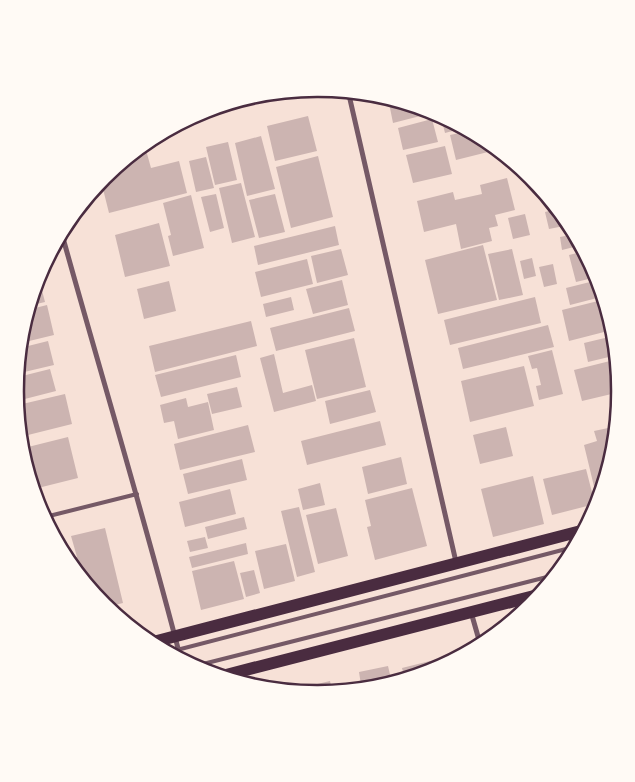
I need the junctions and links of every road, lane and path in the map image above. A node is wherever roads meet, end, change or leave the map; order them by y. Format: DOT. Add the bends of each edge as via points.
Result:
graph roads {
  1 [pos="350,99"];
  2 [pos="64,242"];
  3 [pos="137,494"];
  4 [pos="52,515"];
  5 [pos="575,532"];
  6 [pos="565,549"];
  7 [pos="456,562"];
  8 [pos="544,578"];
  9 [pos="526,598"];
  10 [pos="471,612"];
  11 [pos="175,636"];
  12 [pos="478,637"];
  13 [pos="162,640"];
  14 [pos="176,648"];
  15 [pos="180,650"];
  16 [pos="207,663"];
  17 [pos="234,673"];
  1 -- 7 [label="street"];
  2 -- 3 [label="street"];
  3 -- 4 [label="lane"];
  3 -- 11 [label="street"];
  5 -- 7 [label="main road"];
  6 -- 15 [label="lane"];
  7 -- 11 [label="main road"];
  8 -- 16 [label="lane"];
  9 -- 10 [label="main road"];
  10 -- 12 [label="street"];
  10 -- 17 [label="main road"];
  11 -- 13 [label="main road"];
  11 -- 14 [label="street"];
}
